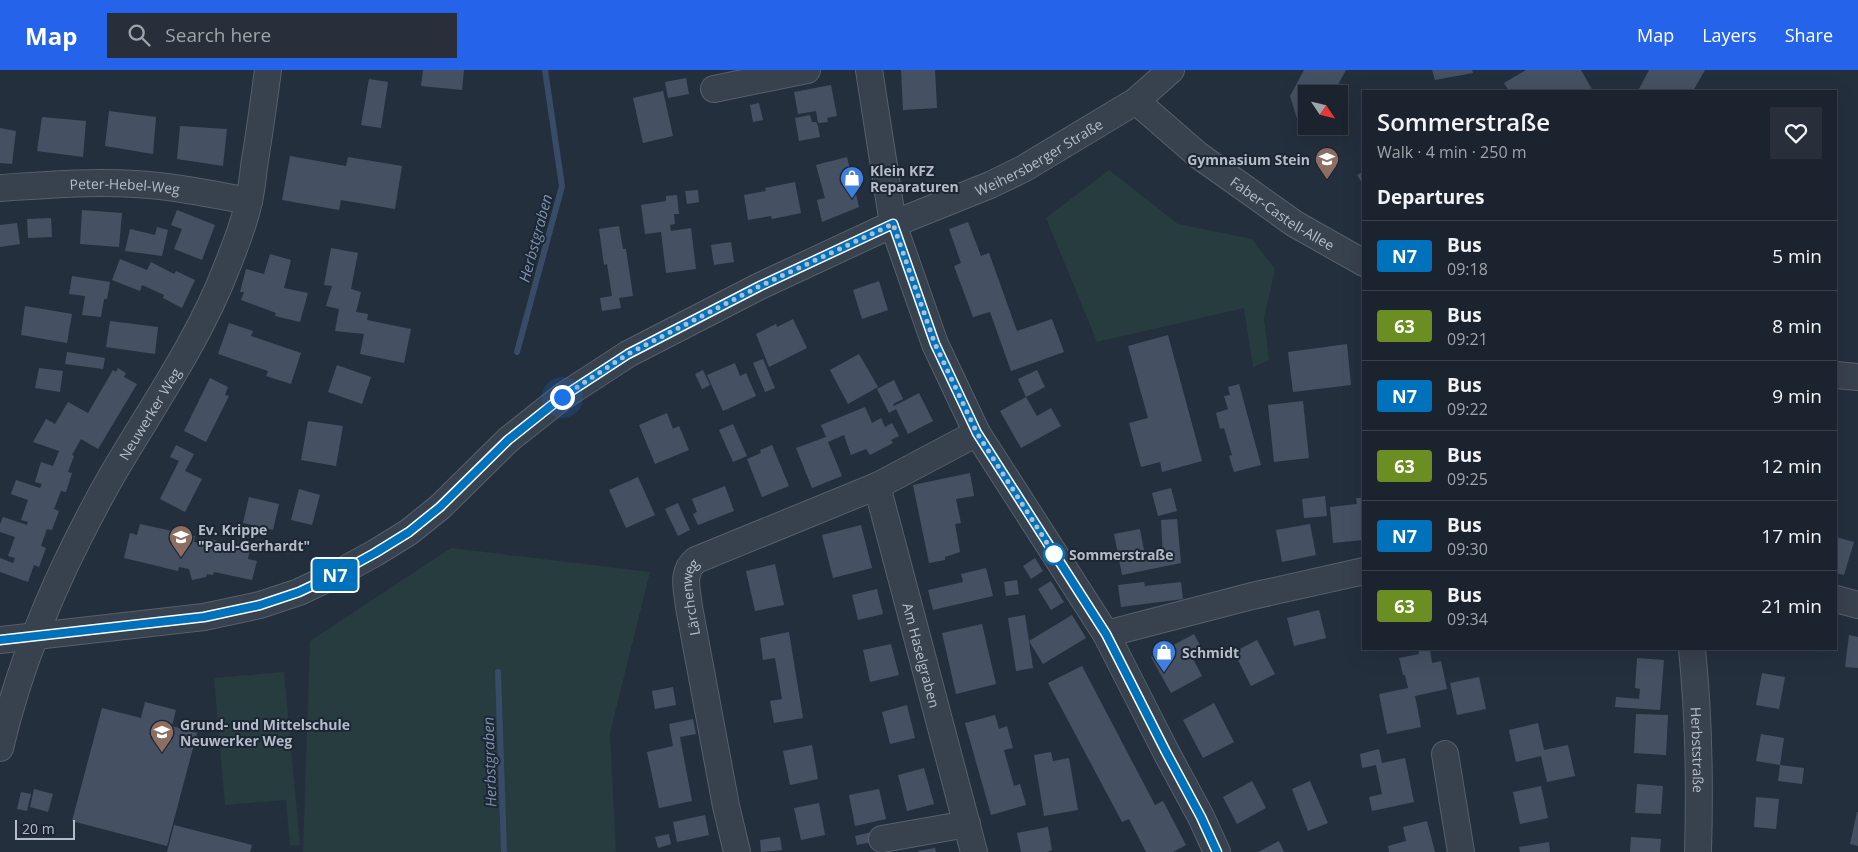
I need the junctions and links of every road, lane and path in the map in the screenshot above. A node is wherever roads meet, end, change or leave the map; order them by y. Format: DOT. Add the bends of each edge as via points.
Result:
graph roads {
  1 [pos="268,70"];
  2 [pos="807,70"];
  3 [pos="869,70"];
  4 [pos="1171,70"];
  5 [pos="714,89"];
  6 [pos="1136,101"];
  7 [pos="0,188"];
  8 [pos="249,201"];
  9 [pos="893,224"];
  10 [pos="1362,263"];
  11 [pos="1837,375"];
  12 [pos="1858,377"];
  13 [pos="977,433"];
  14 [pos="876,486"];
  15 [pos="1362,571"];
  16 [pos="1837,599"];
  17 [pos="1858,605"];
  18 [pos="1106,634"];
  19 [pos="33,637"];
  20 [pos="0,640"];
  21 [pos="1692,650"];
  22 [pos="0,748"];
  23 [pos="1445,754"];
  24 [pos="967,824"];
  25 [pos="882,839"];
  26 [pos="737,852"];
  27 [pos="974,852"];
  28 [pos="1217,852"];
  29 [pos="1461,852"];
  30 [pos="1698,852"];
  1 -- 8 [label="street, Neuwerker Weg"];
  2 -- 5 [label="street"];
  3 -- 9 [label="street"];
  4 -- 6 [label="street, Weihersberger Straße"];
  6 -- 9 [label="street, Weihersberger Straße" via="1014,173"];
  6 -- 10 [label="street, Faber-Castell-Allee" via="1198,155 1238,184 1295,224"];
  7 -- 8 [label="street, Peter-Hebel-Weg" via="93,182 135,184 168,186"];
  8 -- 19 [label="street, Neuwerker Weg" via="210,306 84,528"];
  9 -- 13 [label="street" via="935,344"];
  9 -- 19 [label="street, Weihersberger Straße" via="760,286 628,354 562,397 508,440 440,507 409,532 335,575 260,605 204,617"];
  11 -- 12 [label="street"];
  13 -- 14 [label="street, Lärchenweg"];
  13 -- 18 [label="street"];
  14 -- 24 [label="street, Am Haselgraben"];
  14 -- 26 [label="street, Lärchenweg" via="696,560 686,572 689,606"];
  15 -- 18 [label="street"];
  16 -- 17 [label="street"];
  18 -- 28 [label="street"];
  19 -- 20 [label="street, Weihersberger Straße"];
  19 -- 22 [label="street, Neuwerker Weg"];
  21 -- 30 [label="street, Herbststraße" via="1699,750"];
  23 -- 29 [label="street"];
  24 -- 25 [label="street"];
  24 -- 27 [label="street, Am Haselgraben"];
}
